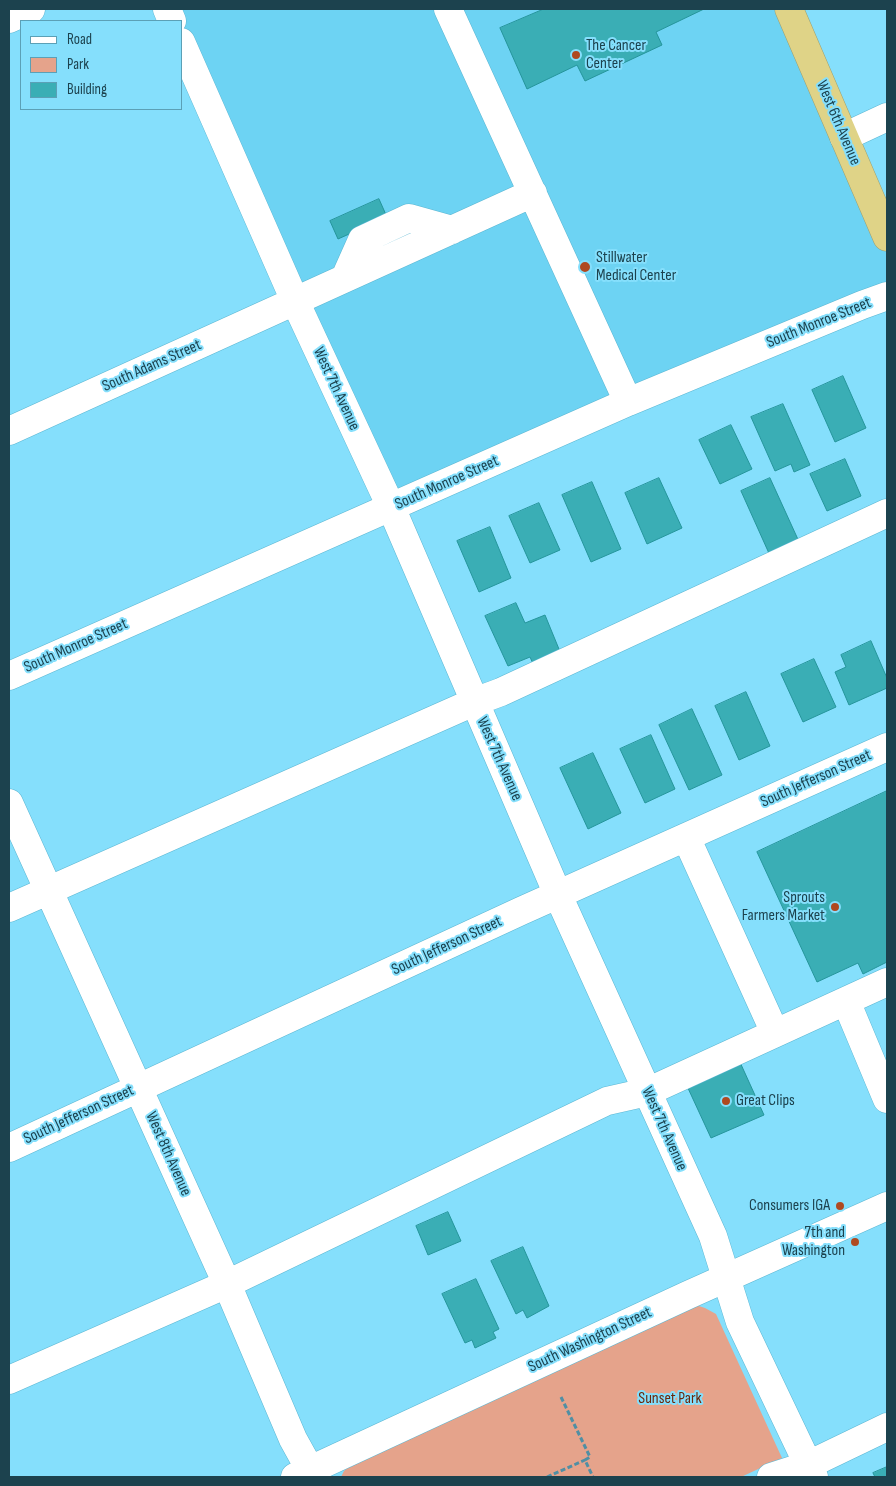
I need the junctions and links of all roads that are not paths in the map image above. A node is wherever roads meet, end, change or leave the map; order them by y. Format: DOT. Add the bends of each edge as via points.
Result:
graph roads {
  1 [pos="32,9"];
  2 [pos="448,9"];
  3 [pos="789,9"];
  4 [pos="9,19"];
  5 [pos="182,44"];
  6 [pos="887,117"];
  7 [pos="844,137"];
  8 [pos="533,193"];
  9 [pos="887,237"];
  10 [pos="887,296"];
  11 [pos="295,302"];
  12 [pos="628,402"];
  13 [pos="9,431"];
  14 [pos="391,507"];
  15 [pos="887,513"];
  16 [pos="9,676"];
  17 [pos="474,702"];
  18 [pos="887,747"];
  19 [pos="9,804"];
  20 [pos="686,837"];
  21 [pos="48,891"];
  22 [pos="558,895"];
  23 [pos="9,908"];
  24 [pos="887,982"];
  25 [pos="846,1001"];
  26 [pos="775,1033"];
  27 [pos="138,1088"];
  28 [pos="647,1092"];
  29 [pos="887,1098"];
  30 [pos="9,1148"];
  31 [pos="887,1206"];
  32 [pos="727,1278"];
  33 [pos="227,1284"];
  34 [pos="9,1380"];
  35 [pos="887,1427"];
  36 [pos="811,1471"];
  37 [pos="306,1475"];
  38 [pos="771,1477"];
  1 -- 4 [label="street"];
  2 -- 8 [label="street"];
  3 -- 7 [label="highway, West 6th Avenue"];
  5 -- 11 [label="street, West 7th Avenue"];
  6 -- 7 [label="street"];
  7 -- 9 [label="highway, West 6th Avenue"];
  8 -- 11 [label="street, South Adams Street" via="452,230 409,218 362,240 345,278"];
  8 -- 12 [label="street"];
  10 -- 12 [label="street, South Monroe Street"];
  11 -- 13 [label="street, South Adams Street"];
  11 -- 14 [label="street, West 7th Avenue"];
  12 -- 14 [label="street, South Monroe Street"];
  14 -- 16 [label="street, South Monroe Street"];
  14 -- 17 [label="street, West 7th Avenue"];
  15 -- 17 [label="street"];
  17 -- 21 [label="street"];
  17 -- 22 [label="street, West 7th Avenue"];
  18 -- 20 [label="street, South Jefferson Street"];
  19 -- 21 [label="street, West 8th Avenue"];
  20 -- 22 [label="street, South Jefferson Street"];
  20 -- 26 [label="street"];
  21 -- 23 [label="street"];
  21 -- 27 [label="street, West 8th Avenue"];
  22 -- 27 [label="street, South Jefferson Street"];
  22 -- 28 [label="street, West 7th Avenue"];
  24 -- 25 [label="street"];
  25 -- 26 [label="street"];
  25 -- 29 [label="street"];
  26 -- 28 [label="street"];
  27 -- 30 [label="street, South Jefferson Street"];
  27 -- 33 [label="street, West 8th Avenue"];
  28 -- 32 [label="street, West 7th Avenue" via="713,1236"];
  28 -- 33 [label="street" via="607,1101"];
  31 -- 32 [label="street, South Washington Street"];
  32 -- 36 [label="street, West 7th Avenue" via="740,1322"];
  32 -- 37 [label="street, South Washington Street"];
  33 -- 34 [label="street"];
  33 -- 37 [label="street, West 8th Avenue"];
  35 -- 36 [label="street"];
  36 -- 38 [label="street"];
}
